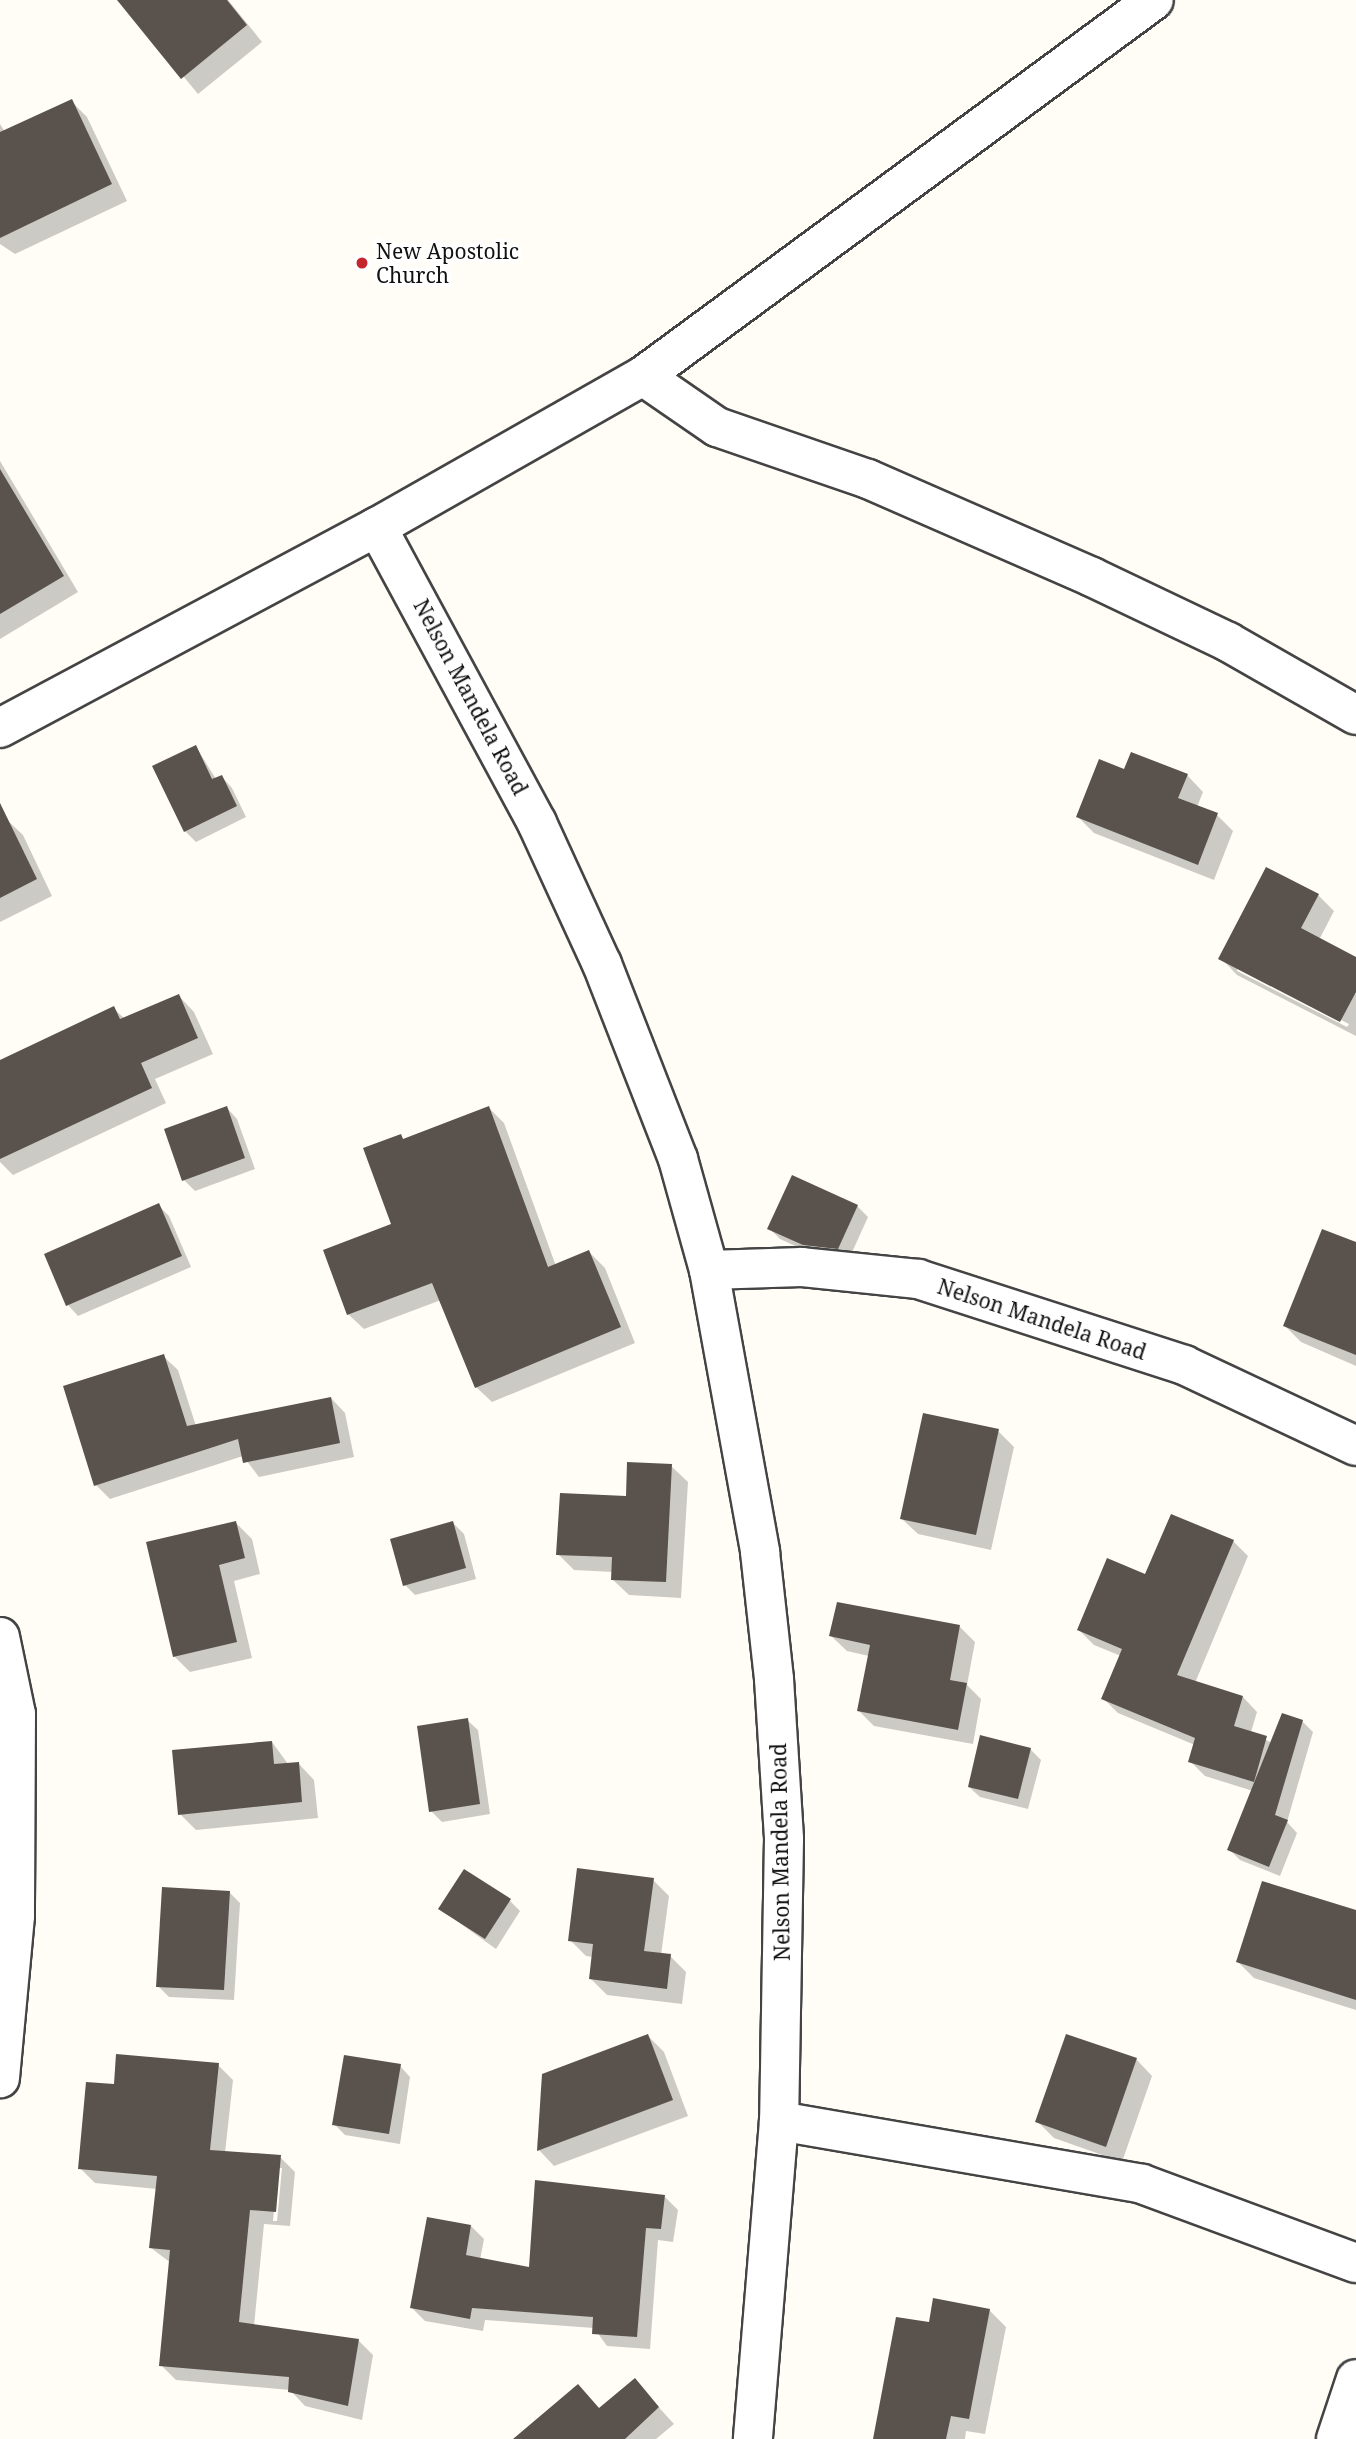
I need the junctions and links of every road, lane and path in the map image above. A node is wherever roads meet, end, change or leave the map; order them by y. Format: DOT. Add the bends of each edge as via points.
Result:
graph roads {
  1 [pos="1154,0"];
  2 [pos="643,376"];
  3 [pos="377,527"];
  4 [pos="1356,715"];
  5 [pos="0,728"];
  6 [pos="709,1270"];
  7 [pos="1356,1446"];
  8 [pos="0,1637"];
  9 [pos="0,2078"];
  10 [pos="779,2121"];
  11 [pos="1356,2263"];
  12 [pos="1356,2379"];
  13 [pos="753,2439"];
  14 [pos="1336,2439"];
  1 -- 2 [label="street"];
  2 -- 3 [label="street"];
  2 -- 4 [label="street" via="717,427 868,479 1092,577 1228,642"];
  3 -- 5 [label="street"];
  3 -- 6 [label="street, Nelson Mandela Road" via="524,799 603,964 678,1159"];
  6 -- 7 [label="street, Nelson Mandela Road" via="802,1267 918,1279 1184,1365"];
  6 -- 10 [label="street, Nelson Mandela Road" via="760,1552 774,1679 784,1839"];
  8 -- 9 [label="street" via="16,1714 15,1916"];
  10 -- 11 [label="street" via="1142,2184"];
  10 -- 13 [label="street, Nelson Mandela Road"];
  12 -- 14 [label="street"];
}
